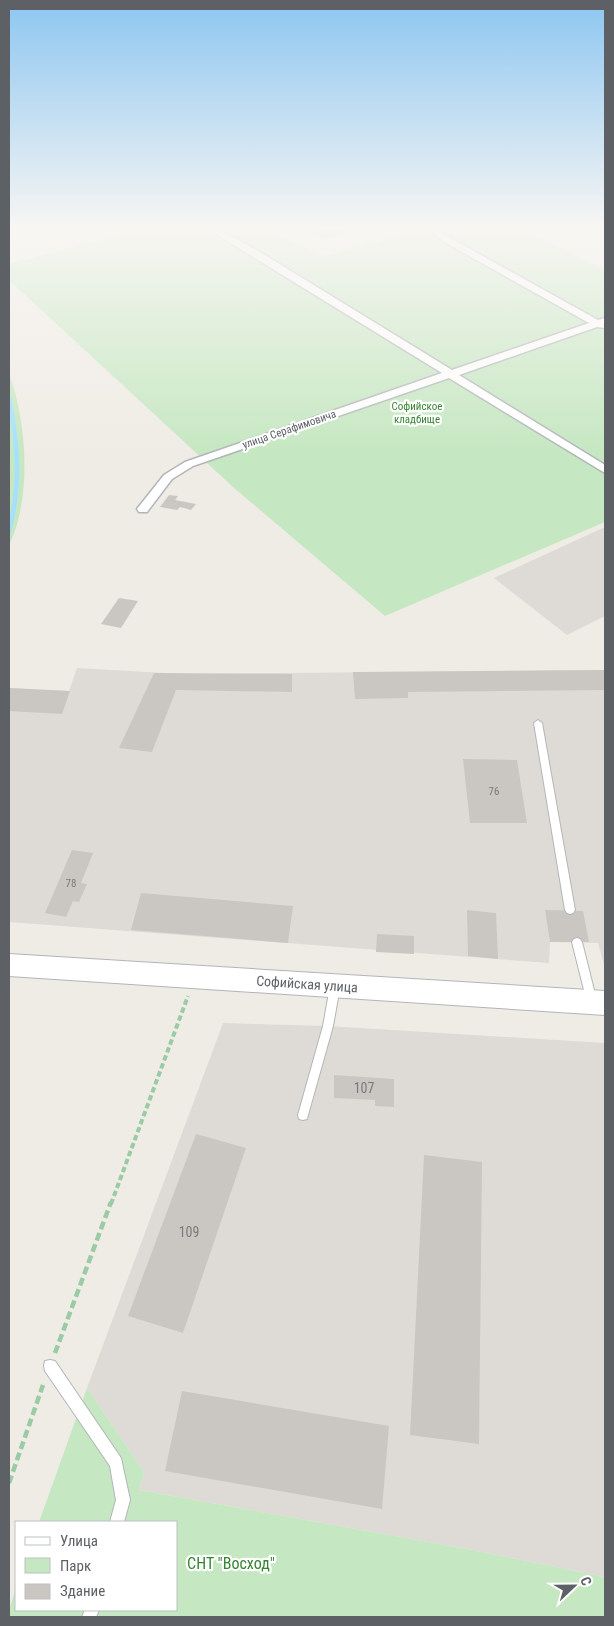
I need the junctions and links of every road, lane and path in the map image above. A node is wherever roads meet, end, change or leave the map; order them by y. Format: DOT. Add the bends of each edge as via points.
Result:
graph roads {
  1 [pos="335,304"];
  2 [pos="561,304"];
  3 [pos="603,324"];
  4 [pos="451,374"];
  5 [pos="605,470"];
  6 [pos="143,509"];
  7 [pos="538,723"];
  8 [pos="570,910"];
  9 [pos="576,942"];
  10 [pos="9,965"];
  11 [pos="196,977"];
  12 [pos="336,986"];
  13 [pos="599,1002"];
  14 [pos="303,1115"];
  15 [pos="50,1366"];
  16 [pos="9,1483"];
  17 [pos="117,1521"];
  1 -- 4 [label="street"];
  2 -- 3 [label="street"];
  3 -- 4 [label="street, улица Серафимовича"];
  4 -- 5 [label="street"];
  4 -- 6 [label="street, улица Серафимовича" via="189,464 168,477"];
  7 -- 8 [label="lane"];
  9 -- 13 [label="lane"];
  10 -- 11 [label="main road, Софийская улица"];
  11 -- 12 [label="main road, Софийская улица"];
  11 -- 15 [label="path"];
  12 -- 13 [label="main road, Софийская улица"];
  12 -- 14 [label="lane"];
  15 -- 16 [label="path"];
  15 -- 17 [label="lane" via="116,1464 123,1500"];
}
